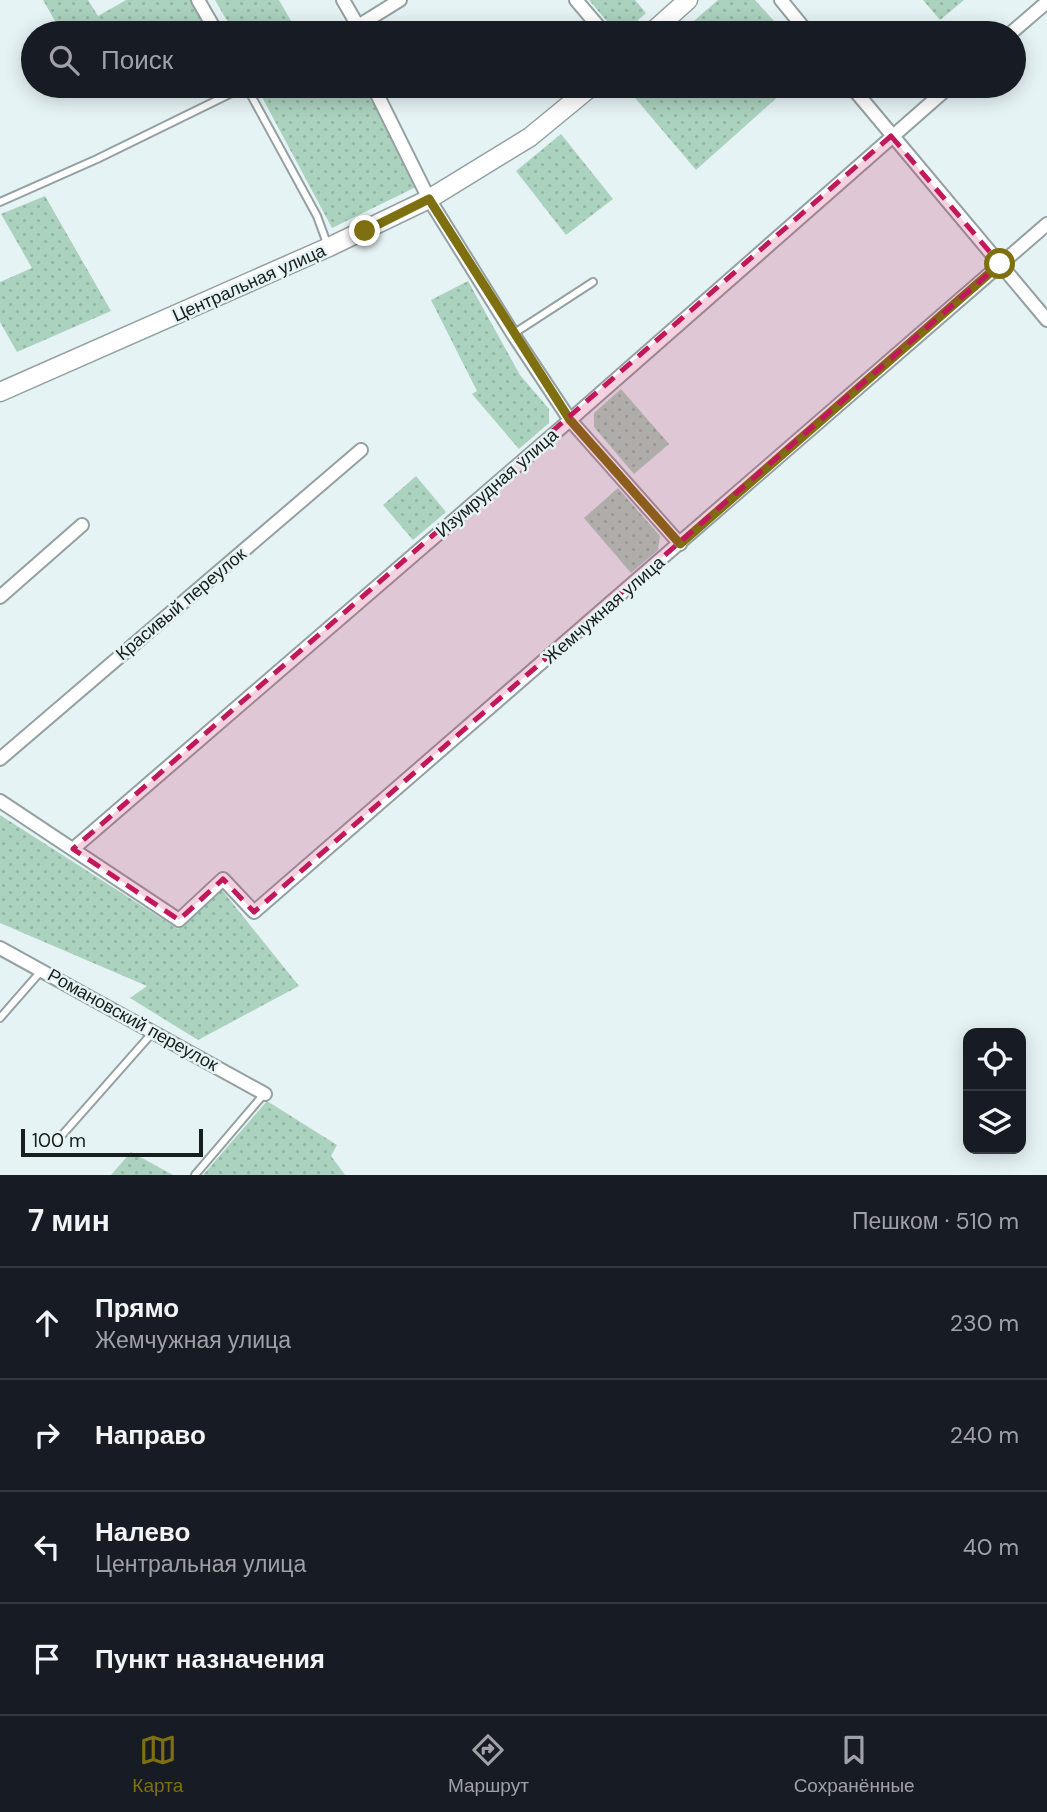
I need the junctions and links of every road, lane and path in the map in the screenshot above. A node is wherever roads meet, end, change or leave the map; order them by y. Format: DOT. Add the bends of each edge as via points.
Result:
graph roads {
  1 [pos="198,0"];
  2 [pos="343,0"];
  3 [pos="400,0"];
  4 [pos="576,0"];
  5 [pos="688,0"];
  6 [pos="780,0"];
  7 [pos="1047,2"];
  8 [pos="210,21"];
  9 [pos="352,21"];
  10 [pos="368,21"];
  11 [pos="594,21"];
  12 [pos="664,21"];
  13 [pos="798,21"];
  14 [pos="1025,21"];
  15 [pos="222,98"];
  16 [pos="253,98"];
  17 [pos="379,98"];
  18 [pos="577,98"];
  19 [pos="861,98"];
  20 [pos="936,98"];
  21 [pos="891,136"];
  22 [pos="429,199"];
  23 [pos="0,202"];
  24 [pos="1047,224"];
  25 [pos="329,247"];
  26 [pos="1000,264"];
  27 [pos="593,282"];
  28 [pos="1047,320"];
  29 [pos="513,334"];
  30 [pos="0,393"];
  31 [pos="570,420"];
  32 [pos="361,450"];
  33 [pos="82,525"];
  34 [pos="680,544"];
  35 [pos="0,597"];
  36 [pos="0,758"];
  37 [pos="0,801"];
  38 [pos="73,849"];
  39 [pos="0,948"];
  40 [pos="42,970"];
  41 [pos="0,1018"];
  42 [pos="155,1031"];
  43 [pos="265,1094"];
  44 [pos="56,1142"];
  45 [pos="195,1175"];
  1 -- 8 [label="street"];
  2 -- 9 [label="street"];
  3 -- 10 [label="street"];
  4 -- 11 [label="street"];
  5 -- 12 [label="main road"];
  6 -- 13 [label="street"];
  7 -- 14 [label="street"];
  15 -- 23 [label="lane"];
  16 -- 25 [label="lane"];
  17 -- 22 [label="street"];
  18 -- 22 [label="main road, Центральная улица" via="530,137"];
  19 -- 21 [label="street"];
  20 -- 21 [label="street, Изумрудная улица"];
  21 -- 26 [label="street"];
  21 -- 31 [label="street, Изумрудная улица"];
  22 -- 25 [label="main road, Центральная улица"];
  22 -- 29 [label="street"];
  24 -- 26 [label="street, Жемчужная улица"];
  25 -- 30 [label="main road, Центральная улица"];
  26 -- 28 [label="street"];
  26 -- 34 [label="street, Жемчужная улица"];
  27 -- 29 [label="lane"];
  29 -- 31 [label="street"];
  31 -- 34 [label="street"];
  31 -- 38 [label="street, Изумрудная улица"];
  32 -- 36 [label="street, Красивый переулок"];
  33 -- 35 [label="street"];
  34 -- 38 [label="street, Жемчужная улица" via="254,912 223,879 179,920"];
  37 -- 38 [label="street"];
  39 -- 40 [label="street, Романовский переулок"];
  40 -- 41 [label="lane"];
  40 -- 42 [label="street, Романовский переулок"];
  42 -- 43 [label="street, Романовский переулок"];
  42 -- 44 [label="lane"];
  43 -- 45 [label="lane"];
}
